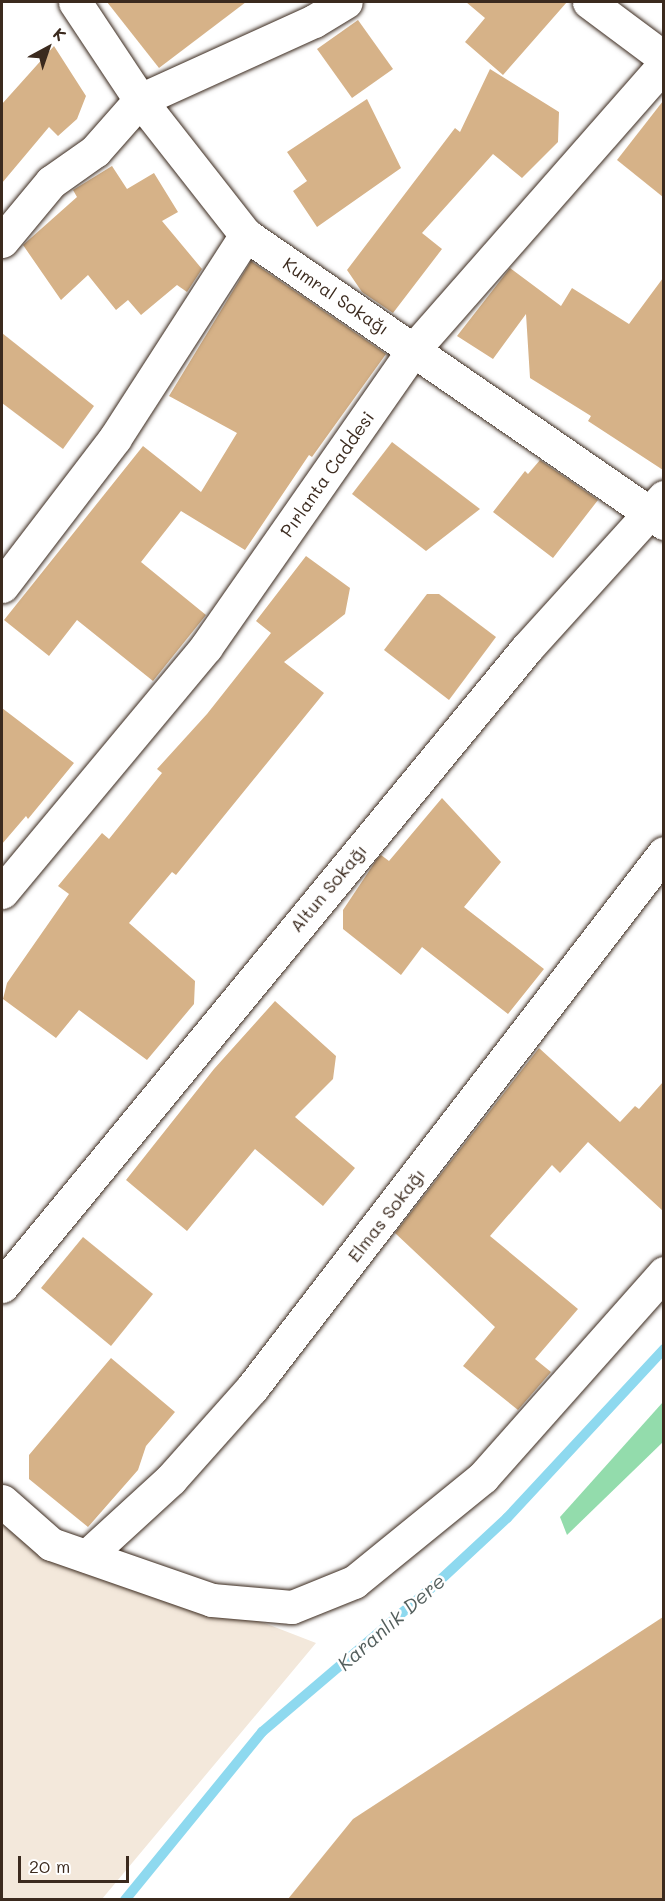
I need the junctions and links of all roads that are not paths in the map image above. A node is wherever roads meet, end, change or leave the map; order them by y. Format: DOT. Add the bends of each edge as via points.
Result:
graph roads {
  1 [pos="75,2"];
  2 [pos="346,2"];
  3 [pos="588,2"];
  4 [pos="663,58"];
  5 [pos="663,64"];
  6 [pos="140,100"];
  7 [pos="246,235"];
  8 [pos="2,241"];
  9 [pos="414,349"];
  10 [pos="659,511"];
  11 [pos="2,586"];
  12 [pos="663,853"];
  13 [pos="2,892"];
  14 [pos="663,1273"];
  15 [pos="2,1286"];
  16 [pos="2,1501"];
  17 [pos="87,1556"];
  1 -- 6 [label="street, Kumral Sokağı"];
  2 -- 6 [label="street" via="314,21"];
  3 -- 4 [label="street"];
  5 -- 9 [label="street, Pırlanta Caddesi"];
  6 -- 7 [label="street, Kumral Sokağı"];
  6 -- 8 [label="street" via="95,151 51,182"];
  7 -- 9 [label="street, Kumral Sokağı"];
  7 -- 11 [label="street" via="115,438"];
  9 -- 10 [label="street, Kumral Sokağı"];
  9 -- 13 [label="street, Pırlanta Caddesi" via="206,647"];
  10 -- 15 [label="street, Altun Sokağı" via="527,648"];
  12 -- 17 [label="street, Elmas Sokağı" via="252,1388 171,1479"];
  14 -- 17 [label="street" via="483,1477 354,1582 292,1607 213,1600"];
  16 -- 17 [label="street" via="51,1544"];
}
